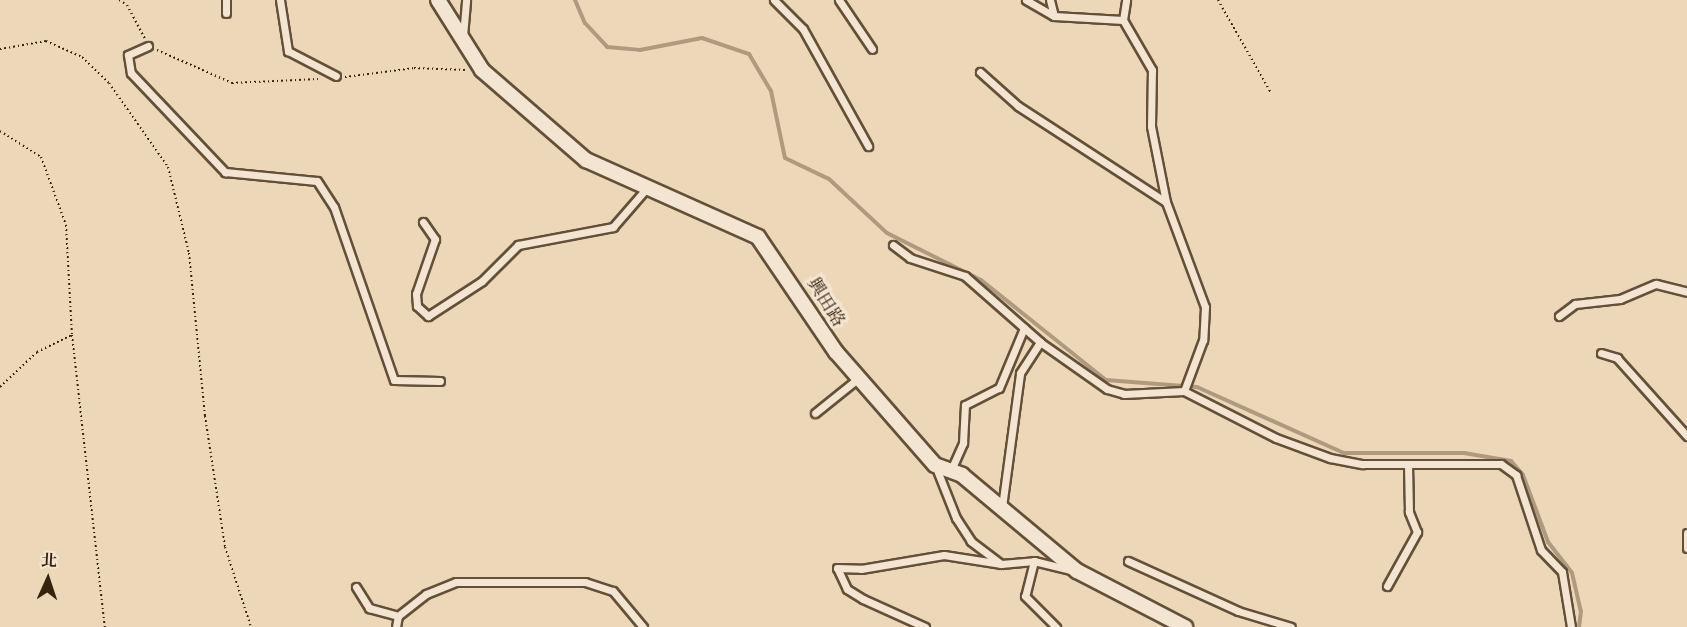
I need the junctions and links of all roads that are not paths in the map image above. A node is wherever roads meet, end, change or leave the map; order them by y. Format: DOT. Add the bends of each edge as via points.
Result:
graph roads {
  1 [pos="226,0"];
  2 [pos="280,0"];
  3 [pos="438,0"];
  4 [pos="466,0"];
  5 [pos="774,0"];
  6 [pos="839,0"];
  7 [pos="1026,0"];
  8 [pos="1050,0"];
  9 [pos="1126,0"];
  10 [pos="226,13"];
  11 [pos="1053,16"];
  12 [pos="1123,20"];
  13 [pos="462,39"];
  14 [pos="148,46"];
  15 [pos="872,49"];
  16 [pos="981,72"];
  17 [pos="336,76"];
  18 [pos="868,146"];
  19 [pos="645,190"];
  20 [pos="1166,202"];
  21 [pos="423,222"];
  22 [pos="893,246"];
  23 [pos="1687,292"];
  24 [pos="1560,316"];
  25 [pos="1024,328"];
  26 [pos="1040,342"];
  27 [pos="1601,353"];
  28 [pos="862,376"];
  29 [pos="440,381"];
  30 [pos="1184,391"];
  31 [pos="815,413"];
  32 [pos="1687,436"];
  33 [pos="935,465"];
  34 [pos="1408,465"];
  35 [pos="951,470"];
  36 [pos="1002,510"];
  37 [pos="1687,533"];
  38 [pos="1687,548"];
  39 [pos="1034,561"];
  40 [pos="1128,561"];
  41 [pos="1001,564"];
  42 [pos="1077,571"];
  43 [pos="1387,586"];
  44 [pos="356,587"];
  45 [pos="398,616"];
  46 [pos="396,627"];
  47 [pos="644,627"];
  48 [pos="925,627"];
  49 [pos="1056,627"];
  50 [pos="1185,627"];
  51 [pos="1291,627"];
  52 [pos="1571,627"];
  1 -- 10 [label="lane"];
  2 -- 17 [label="lane" via="288,51"];
  3 -- 13 [label="street, 興田路"];
  4 -- 13 [label="lane"];
  5 -- 18 [label="lane" via="802,29"];
  6 -- 15 [label="lane"];
  7 -- 11 [label="lane"];
  8 -- 11 [label="lane"];
  9 -- 12 [label="lane"];
  11 -- 12 [label="lane"];
  12 -- 20 [label="lane" via="1152,70 1151,126"];
  13 -- 19 [label="street, 興田路" via="482,70 586,160"];
  14 -- 29 [label="lane" via="128,54 131,73 225,172 317,181 334,207 394,380"];
  16 -- 20 [label="lane" via="1018,106"];
  19 -- 21 [label="lane" via="613,227 594,235 518,245 482,281 428,316 417,306 416,294 435,239"];
  19 -- 28 [label="street, 興田路" via="758,237 836,352"];
  20 -- 30 [label="lane" via="1205,308 1203,340"];
  22 -- 25 [label="lane" via="910,258 965,276"];
  23 -- 24 [label="lane" via="1656,284 1620,299 1575,304"];
  25 -- 26 [label="lane"];
  25 -- 35 [label="lane" via="999,388 965,405 963,443"];
  26 -- 30 [label="lane" via="1107,389 1124,394"];
  26 -- 36 [label="lane" via="1020,373"];
  27 -- 32 [label="lane" via="1630,370"];
  28 -- 31 [label="lane"];
  28 -- 33 [label="street, 興田路"];
  30 -- 34 [label="lane" via="1276,438 1330,458"];
  33 -- 35 [label="street"];
  33 -- 41 [label="lane" via="956,518 971,541"];
  34 -- 43 [label="lane" via="1409,512 1417,532"];
  34 -- 52 [label="lane" via="1501,464 1516,475 1541,550 1562,572"];
  35 -- 36 [label="street"];
  36 -- 42 [label="street"];
  37 -- 38 [label="lane"];
  39 -- 41 [label="lane"];
  39 -- 42 [label="lane"];
  39 -- 49 [label="lane" via="1025,596"];
  40 -- 51 [label="lane" via="1238,611"];
  41 -- 48 [label="lane" via="944,555 861,569 837,568 848,589 862,600"];
  42 -- 50 [label="street"];
  44 -- 45 [label="lane" via="369,608"];
  45 -- 46 [label="lane"];
  45 -- 47 [label="lane" via="426,594 456,582 585,582 613,591"];
}
